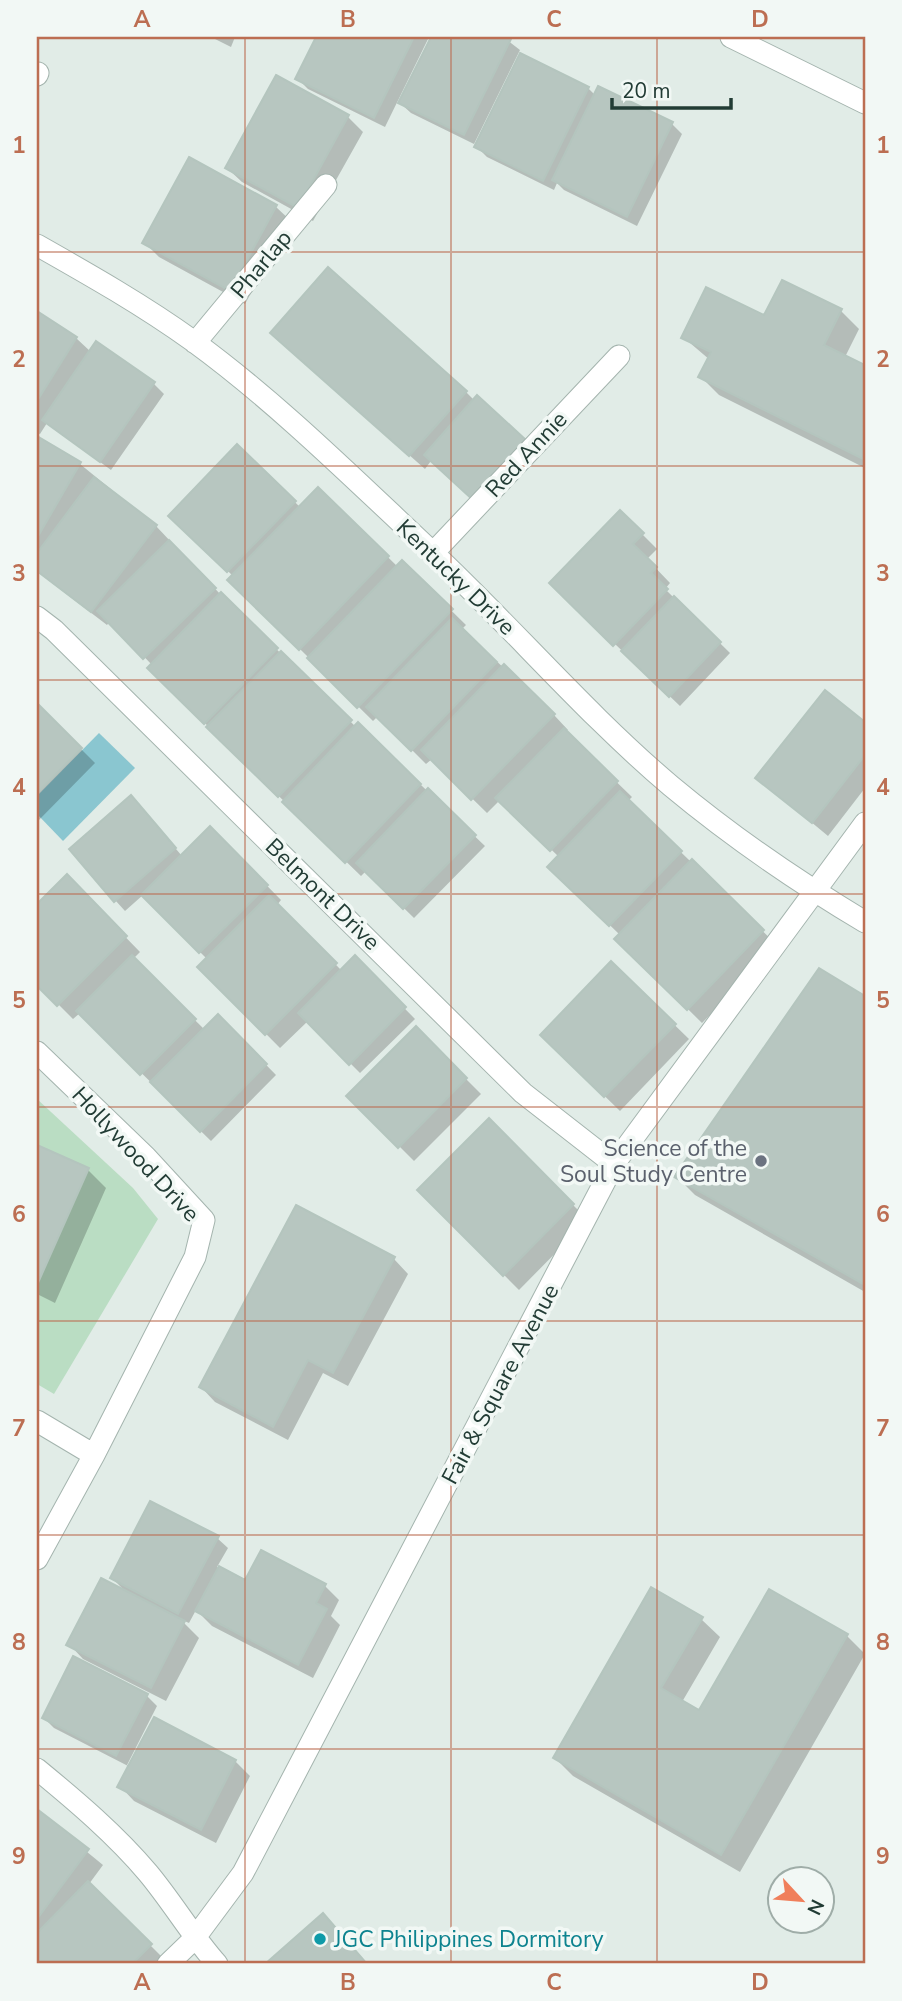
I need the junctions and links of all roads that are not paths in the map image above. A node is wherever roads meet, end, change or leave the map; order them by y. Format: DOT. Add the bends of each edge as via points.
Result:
graph roads {
  1 [pos="731,37"];
  2 [pos="863,97"];
  3 [pos="327,185"];
  4 [pos="37,246"];
  5 [pos="195,343"];
  6 [pos="619,356"];
  7 [pos="433,553"];
  8 [pos="37,617"];
  9 [pos="865,823"];
  10 [pos="814,892"];
  11 [pos="865,922"];
  12 [pos="37,1052"];
  13 [pos="614,1164"];
  14 [pos="37,1421"];
  15 [pos="94,1455"];
  16 [pos="37,1559"];
  17 [pos="37,1769"];
  18 [pos="194,1939"];
  19 [pos="167,1964"];
  20 [pos="217,1964"];
  1 -- 2 [label="street"];
  3 -- 5 [label="street, Pharlap"];
  4 -- 5 [label="street, Kentucky Drive" via="138,303"];
  5 -- 7 [label="street, Kentucky Drive" via="272,406"];
  6 -- 7 [label="street, Red Annie"];
  7 -- 10 [label="street, Kentucky Drive" via="672,787"];
  8 -- 13 [label="street, Belmont Drive" via="523,1093"];
  9 -- 10 [label="street, Fair & Square Avenue"];
  10 -- 11 [label="street, Kentucky Drive"];
  10 -- 13 [label="street, Fair & Square Avenue"];
  12 -- 15 [label="street, Hollywood Drive" via="204,1220 195,1257"];
  13 -- 18 [label="street, Fair & Square Avenue" via="243,1873"];
  14 -- 15 [label="street"];
  15 -- 16 [label="street, Hollywood Drive"];
  17 -- 18 [label="street" via="76,1801 148,1874"];
  18 -- 19 [label="street, Fair & Square Avenue"];
  18 -- 20 [label="street"];
}
